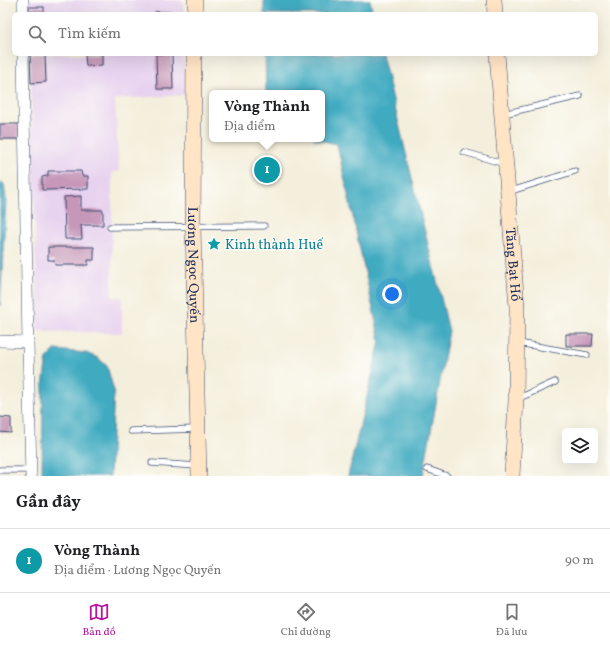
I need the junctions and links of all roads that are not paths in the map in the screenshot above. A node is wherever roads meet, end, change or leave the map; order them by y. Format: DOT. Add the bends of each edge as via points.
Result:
graph roads {
  1 [pos="23,0"];
  2 [pos="195,0"];
  3 [pos="494,0"];
  4 [pos="23,12"];
  5 [pos="195,12"];
  6 [pos="495,12"];
  7 [pos="23,56"];
  8 [pos="194,56"];
  9 [pos="498,56"];
  10 [pos="580,96"];
  11 [pos="503,114"];
  12 [pos="464,152"];
  13 [pos="506,165"];
  14 [pos="575,171"];
  15 [pos="507,192"];
  16 [pos="264,226"];
  17 [pos="110,227"];
  18 [pos="193,227"];
  19 [pos="0,341"];
  20 [pos="28,342"];
  21 [pos="516,343"];
  22 [pos="587,355"];
  23 [pos="555,382"];
  24 [pos="516,400"];
  25 [pos="198,429"];
  26 [pos="131,431"];
  27 [pos="152,463"];
  28 [pos="427,469"];
  29 [pos="0,470"];
  30 [pos="198,471"];
  31 [pos="31,473"];
  32 [pos="447,476"];
  33 [pos="512,476"];
  1 -- 4 [label="street"];
  2 -- 5 [label="main road"];
  3 -- 6 [label="main road"];
  7 -- 20 [label="street"];
  8 -- 18 [label="main road, Lương Ngọc Quyến"];
  9 -- 11 [label="main road, Tăng Bạt Hổ"];
  10 -- 11 [label="lane"];
  11 -- 13 [label="main road, Tăng Bạt Hổ"];
  12 -- 13 [label="lane"];
  13 -- 15 [label="main road, Tăng Bạt Hổ"];
  14 -- 15 [label="lane"];
  15 -- 21 [label="main road, Tăng Bạt Hổ" via="517,307"];
  16 -- 18 [label="lane"];
  17 -- 18 [label="lane"];
  18 -- 25 [label="main road, Lương Ngọc Quyến"];
  19 -- 20 [label="street"];
  20 -- 31 [label="street"];
  21 -- 22 [label="lane"];
  21 -- 24 [label="main road, Tăng Bạt Hổ"];
  23 -- 24 [label="lane"];
  24 -- 33 [label="main road, Tăng Bạt Hổ"];
  25 -- 26 [label="lane"];
  25 -- 30 [label="main road, Lương Ngọc Quyến"];
  27 -- 30 [label="lane"];
  28 -- 32 [label="lane"];
  29 -- 31 [label="lane"];
}
